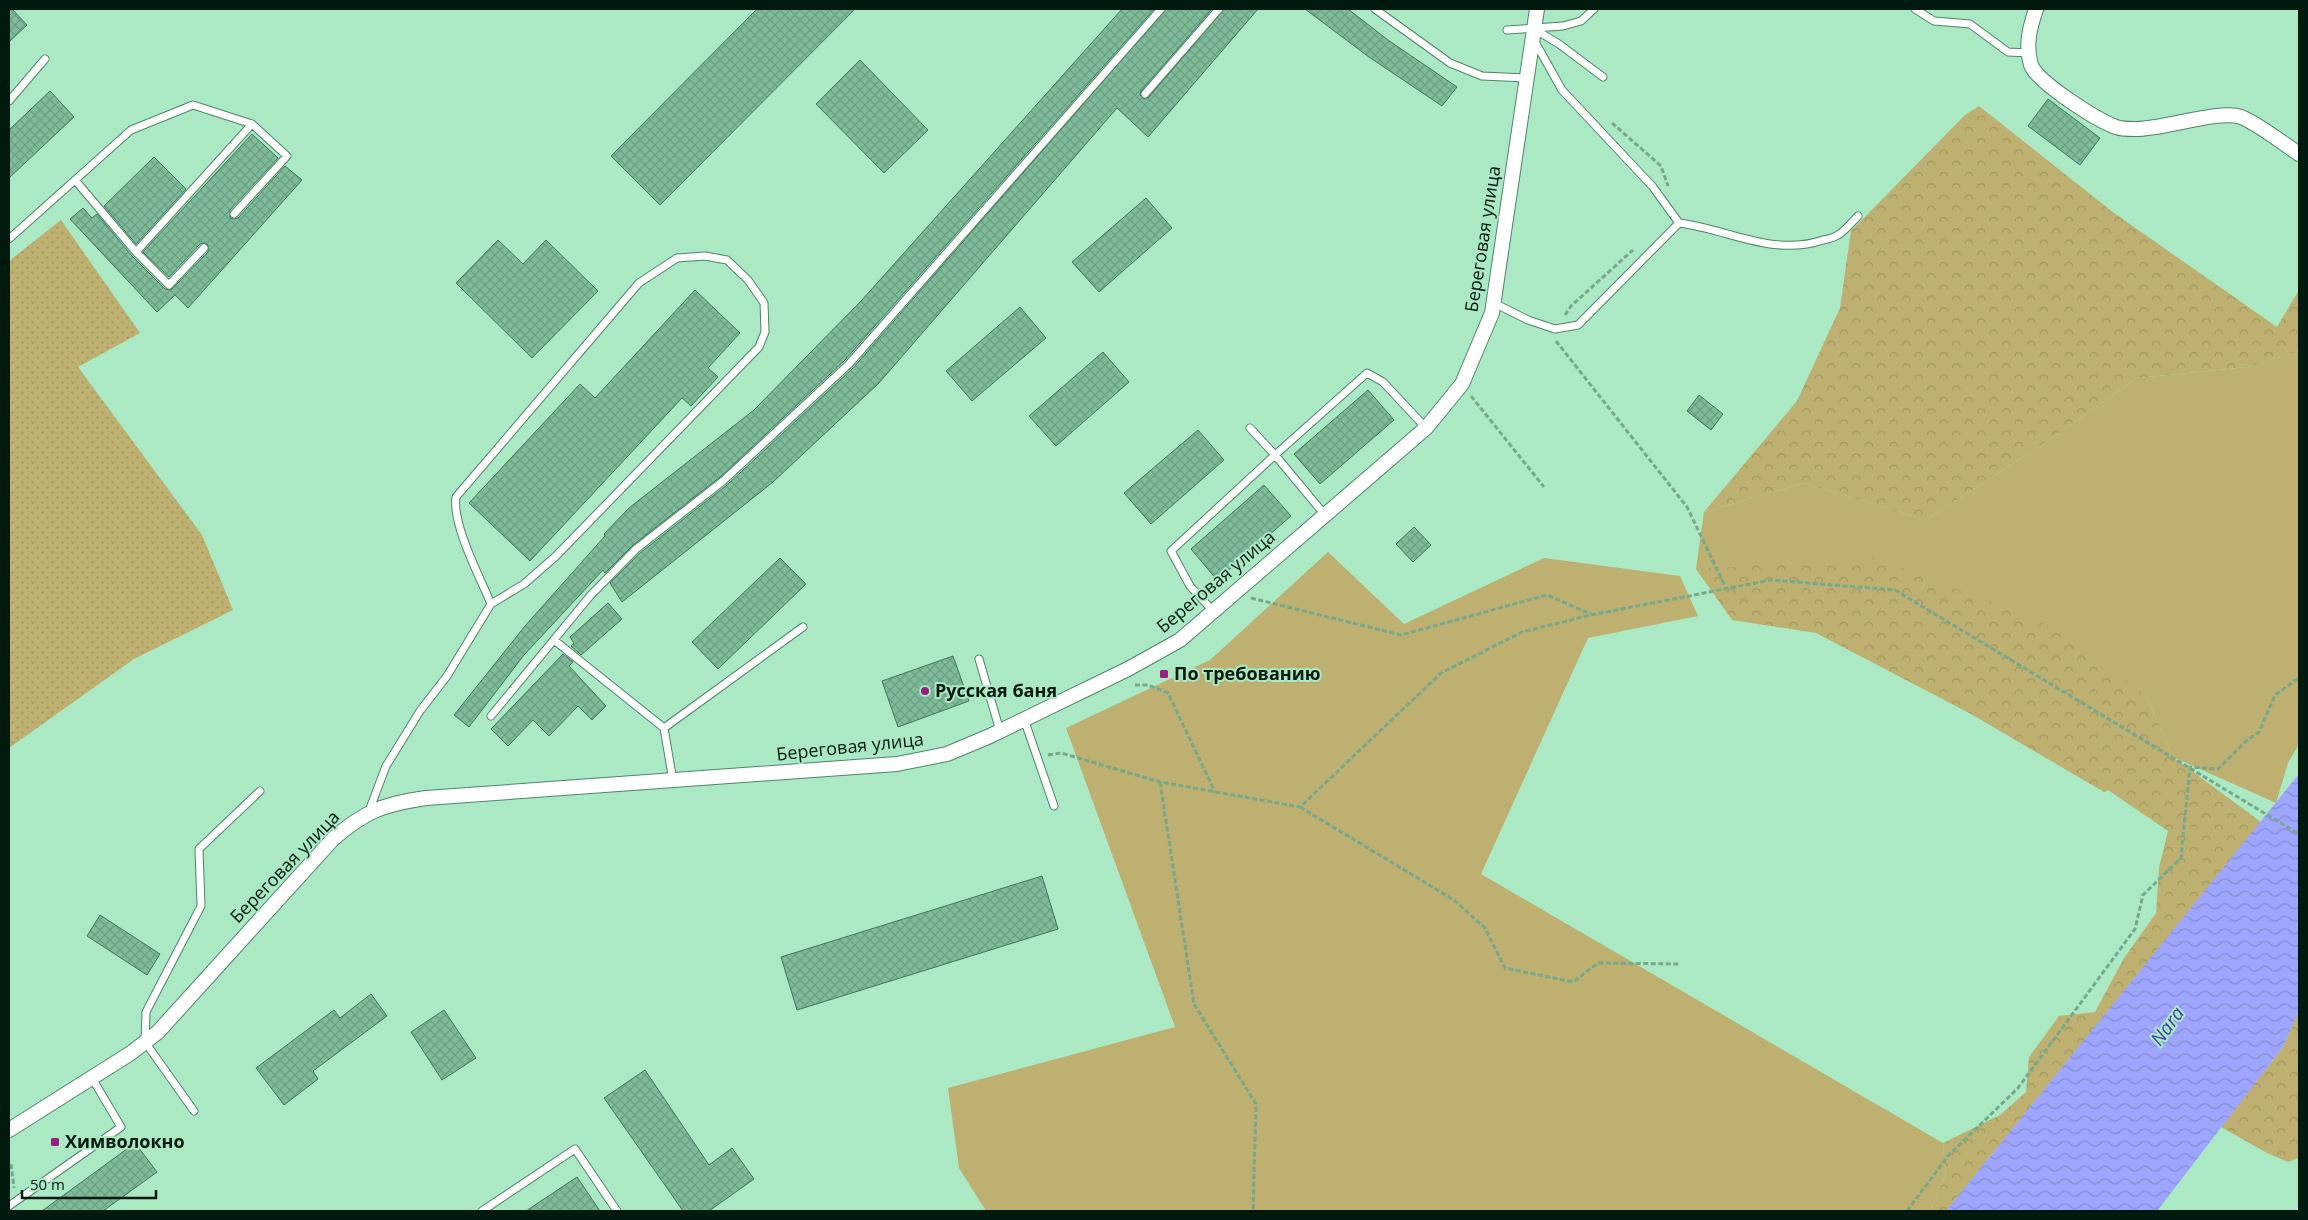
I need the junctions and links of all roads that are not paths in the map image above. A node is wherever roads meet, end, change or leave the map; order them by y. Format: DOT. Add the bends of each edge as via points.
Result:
graph roads {
  1 [pos="1161,9"];
  2 [pos="1219,9"];
  3 [pos="1375,9"];
  4 [pos="1537,9"];
  5 [pos="1594,9"];
  6 [pos="1915,9"];
  7 [pos="2036,9"];
  8 [pos="1507,30"];
  9 [pos="1533,34"];
  10 [pos="2030,53"];
  11 [pos="45,60"];
  12 [pos="1603,77"];
  13 [pos="1527,78"];
  14 [pos="1145,94"];
  15 [pos="9,101"];
  16 [pos="252,124"];
  17 [pos="2299,154"];
  18 [pos="75,180"];
  19 [pos="234,214"];
  20 [pos="1858,216"];
  21 [pos="1679,223"];
  22 [pos="9,240"];
  23 [pos="204,248"];
  24 [pos="136,252"];
  25 [pos="1494,304"];
  26 [pos="1250,428"];
  27 [pos="1426,428"];
  28 [pos="1275,455"];
  29 [pos="1325,514"];
  30 [pos="490,604"];
  31 [pos="1213,611"];
  32 [pos="803,627"];
  33 [pos="554,640"];
  34 [pos="980,659"];
  35 [pos="491,716"];
  36 [pos="1024,719"];
  37 [pos="664,728"];
  38 [pos="1000,731"];
  39 [pos="673,781"];
  40 [pos="260,791"];
  41 [pos="1054,806"];
  42 [pos="369,811"];
  43 [pos="145,1042"];
  44 [pos="92,1078"];
  45 [pos="194,1111"];
  46 [pos="9,1130"];
  47 [pos="9,1206"];
  48 [pos="482,1211"];
  49 [pos="617,1211"];
  1 -- 33 [label="lane" via="849,364 723,481 636,549 590,596"];
  2 -- 14 [label="lane"];
  3 -- 13 [label="lane" via="1450,63 1482,76"];
  4 -- 9 [label="street, Береговая улица"];
  5 -- 9 [label="lane" via="1581,21"];
  6 -- 10 [label="lane" via="1934,20 1970,24 2008,52"];
  7 -- 10 [label="street" via="2028,34"];
  8 -- 9 [label="lane"];
  9 -- 12 [label="lane" via="1559,44"];
  9 -- 13 [label="street, Береговая улица"];
  9 -- 21 [label="lane" via="1562,90 1653,187"];
  10 -- 17 [label="street" via="2031,65 2048,86 2117,127 2159,128 2206,118 2240,117"];
  11 -- 15 [label="lane"];
  13 -- 25 [label="street, Береговая улица"];
  16 -- 18 [label="lane" via="193,105 132,130"];
  16 -- 19 [label="lane" via="287,156"];
  16 -- 24 [label="lane"];
  18 -- 22 [label="lane"];
  18 -- 24 [label="lane"];
  20 -- 21 [label="lane" via="1838,235 1786,247"];
  21 -- 25 [label="lane" via="1578,325 1555,329"];
  23 -- 24 [label="lane" via="169,285"];
  25 -- 27 [label="street, Береговая улица" via="1462,384"];
  26 -- 28 [label="lane"];
  27 -- 28 [label="lane" via="1383,382 1368,373"];
  27 -- 29 [label="street, Береговая улица"];
  28 -- 29 [label="lane"];
  28 -- 31 [label="lane" via="1171,551 1190,586"];
  29 -- 31 [label="street, Береговая улица"];
  30 -- 30 [label="lane" via="524,584 556,556 759,347 765,332 764,303 748,280 727,260 705,256 677,258 639,283 456,497 459,525"];
  30 -- 42 [label="lane" via="447,676 420,711 386,766"];
  31 -- 36 [label="street, Береговая улица" via="1180,640"];
  32 -- 37 [label="lane"];
  33 -- 35 [label="lane"];
  33 -- 37 [label="lane"];
  34 -- 38 [label="lane"];
  36 -- 38 [label="street, Береговая улица"];
  36 -- 41 [label="lane"];
  37 -- 39 [label="lane"];
  38 -- 39 [label="street, Береговая улица" via="947,754 896,764"];
  39 -- 42 [label="street, Береговая улица" via="426,798"];
  40 -- 43 [label="lane" via="199,850 201,906 146,1012"];
  42 -- 43 [label="street, Береговая улица" via="333,839 158,1032"];
  43 -- 44 [label="street, Береговая улица"];
  43 -- 45 [label="lane"];
  44 -- 46 [label="street, Береговая улица"];
  44 -- 47 [label="lane" via="121,1127"];
  48 -- 49 [label="lane" via="575,1149"];
}
